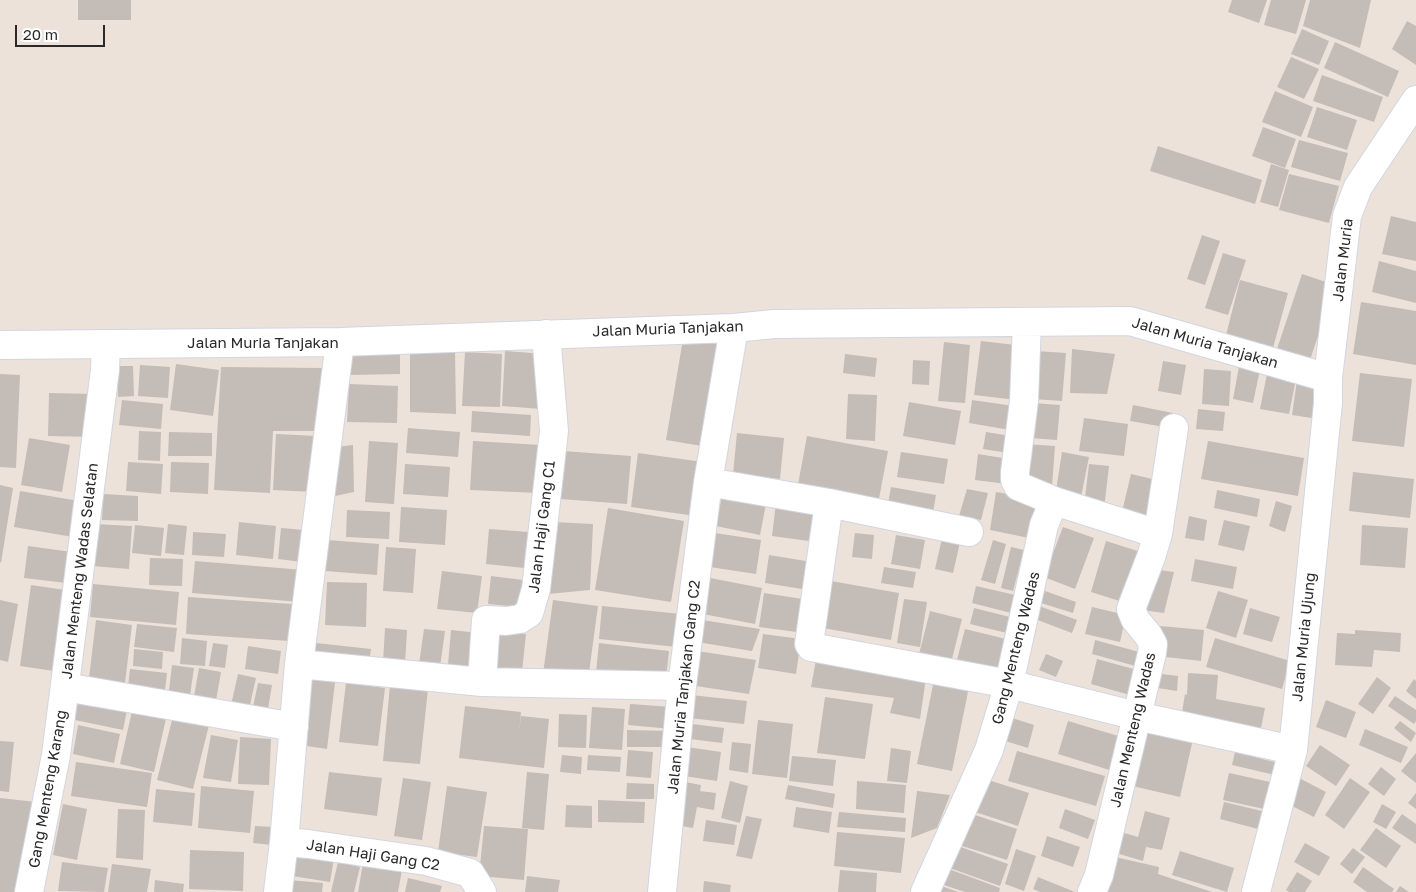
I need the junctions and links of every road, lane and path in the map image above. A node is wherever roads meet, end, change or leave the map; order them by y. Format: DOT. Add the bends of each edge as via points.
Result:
graph roads {
  1 [pos="1416,100"];
  2 [pos="1027,322"];
  3 [pos="734,328"];
  4 [pos="546,334"];
  5 [pos="340,342"];
  6 [pos="106,344"];
  7 [pos="0,345"];
  8 [pos="1328,378"];
  9 [pos="1174,428"];
  10 [pos="708,482"];
  11 [pos="1054,501"];
  12 [pos="829,503"];
  13 [pos="969,532"];
  14 [pos="1158,534"];
  15 [pos="299,664"];
  16 [pos="482,682"];
  17 [pos="1009,684"];
  18 [pos="682,686"];
  19 [pos="65,687"];
  20 [pos="1137,716"];
  21 [pos="294,726"];
  22 [pos="1293,750"];
  23 [pos="284,842"];
  24 [pos="29,892"];
  25 [pos="278,892"];
  26 [pos="482,892"];
  27 [pos="662,892"];
  28 [pos="925,892"];
  29 [pos="1092,892"];
  30 [pos="1256,892"];
  1 -- 8 [label="street, Jalan Muria" via="1358,187 1347,216"];
  2 -- 3 [label="street, Jalan Muria Tanjakan" via="774,324"];
  2 -- 8 [label="street, Jalan Muria Tanjakan" via="1130,321"];
  2 -- 11 [label="street" via="1024,400 1015,480 1018,486"];
  3 -- 4 [label="street, Jalan Muria Tanjakan"];
  3 -- 10 [label="street, Jalan Muria Tanjakan Gang C2"];
  4 -- 5 [label="street, Jalan Muria Tanjakan"];
  4 -- 16 [label="street, Jalan Haji Gang C1" via="554,431 536,589 529,613 520,619 486,620"];
  5 -- 6 [label="street, Jalan Muria Tanjakan"];
  5 -- 15 [label="street"];
  6 -- 7 [label="street, Jalan Muria Tanjakan"];
  6 -- 19 [label="street, Jalan Menteng Wadas Selatan"];
  8 -- 22 [label="street, Jalan Muria Ujung"];
  9 -- 14 [label="street, Jalan Menteng Wadas"];
  10 -- 12 [label="street"];
  10 -- 18 [label="street, Jalan Muria Tanjakan Gang C2"];
  11 -- 14 [label="street"];
  11 -- 17 [label="street, Gang Menteng Wadas" via="1044,525"];
  12 -- 13 [label="street"];
  12 -- 17 [label="street" via="811,647"];
  14 -- 20 [label="street, Jalan Menteng Wadas" via="1131,609 1153,644"];
  15 -- 16 [label="street"];
  15 -- 21 [label="street"];
  16 -- 18 [label="street"];
  17 -- 20 [label="street"];
  17 -- 28 [label="street, Gang Menteng Wadas" via="989,750"];
  18 -- 27 [label="street, Jalan Muria Tanjakan Gang C2"];
  19 -- 21 [label="street, Jalan Menteng Wadas Selatan"];
  19 -- 24 [label="street, Gang Menteng Karang" via="56,755"];
  20 -- 22 [label="street"];
  20 -- 29 [label="street, Jalan Menteng Wadas" via="1099,875"];
  21 -- 23 [label="street"];
  22 -- 30 [label="street, Jalan Muria Ujung"];
  23 -- 25 [label="street"];
  23 -- 26 [label="street, Jalan Haji Gang C2" via="426,861 470,873"];
}
